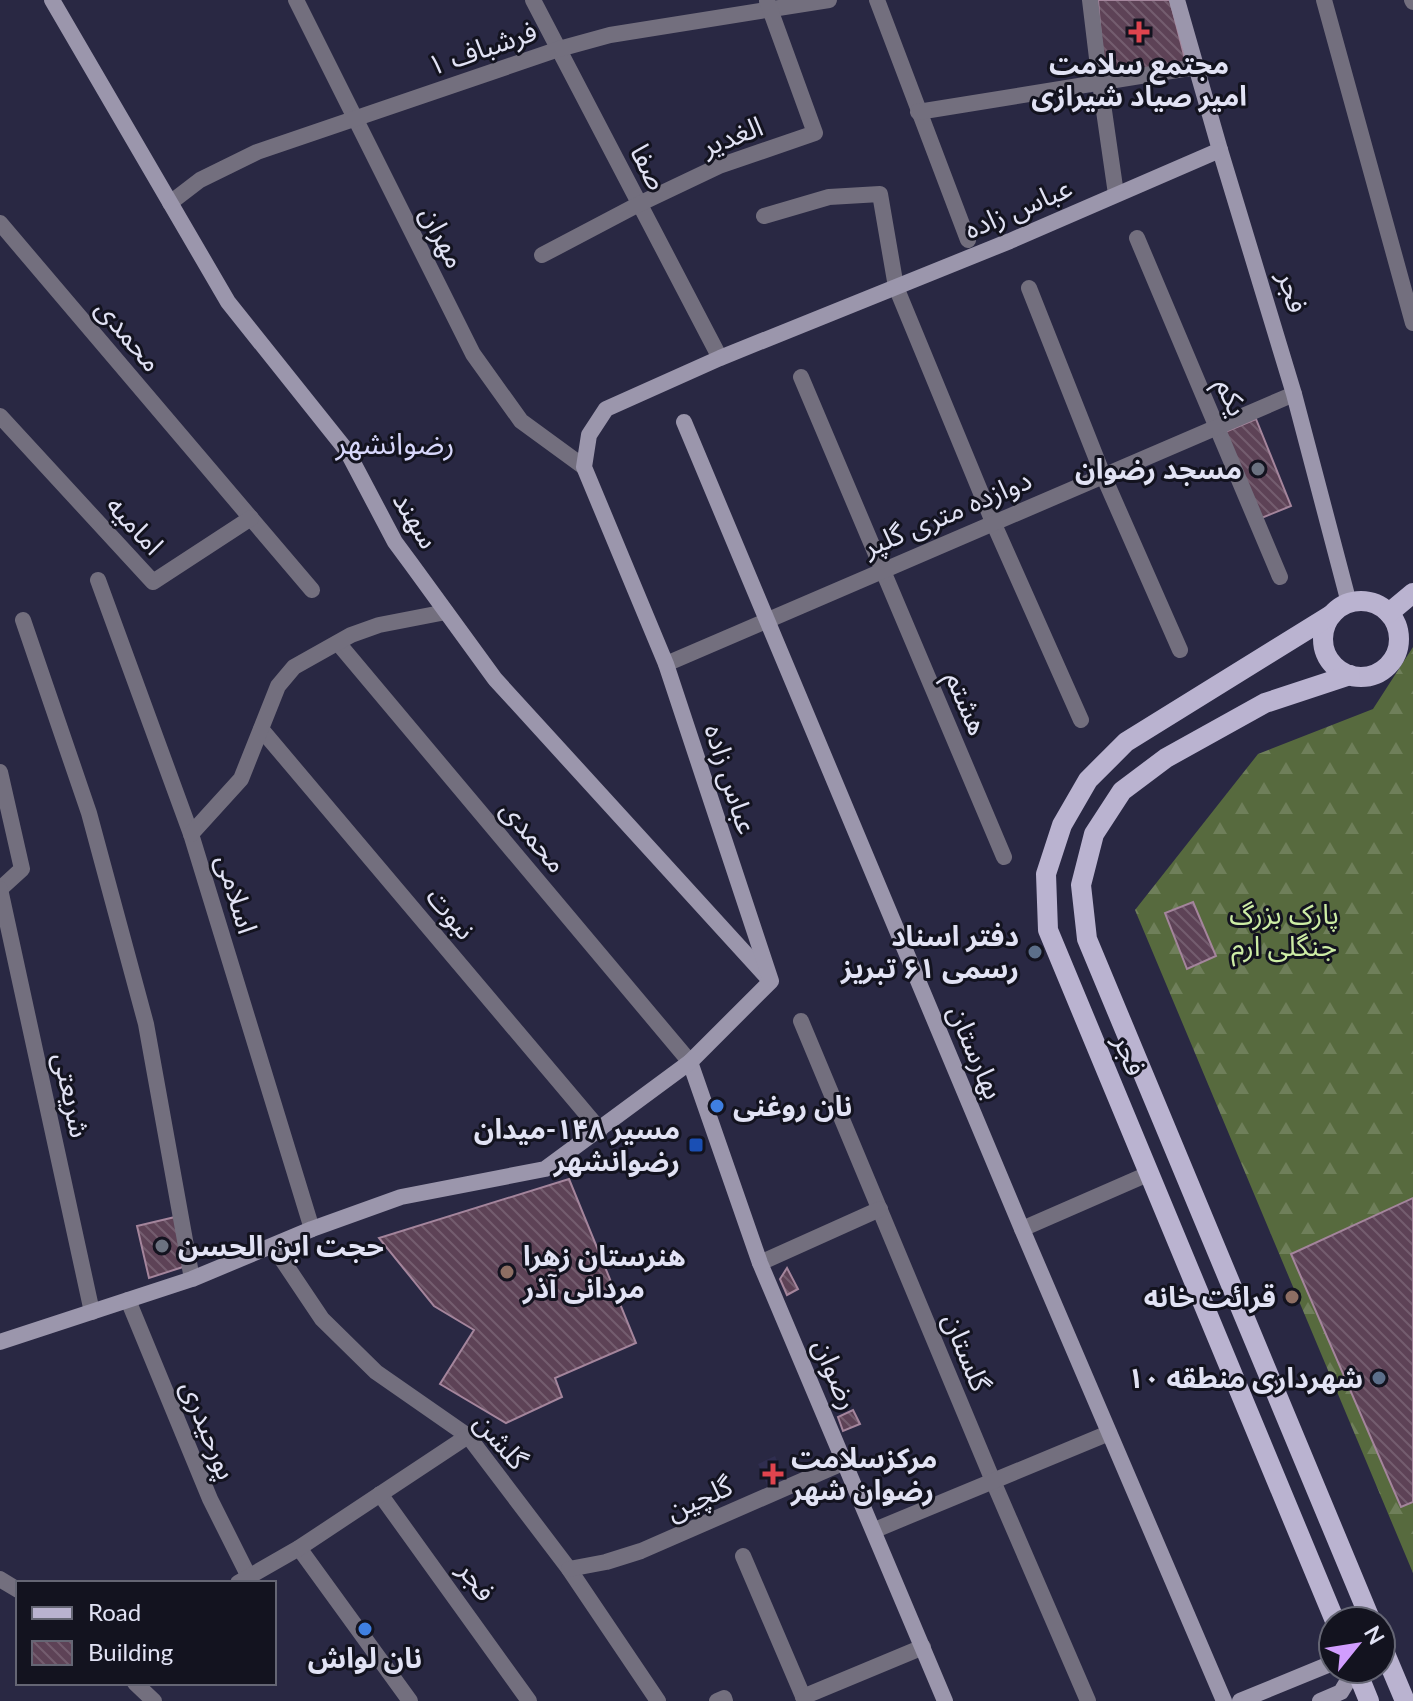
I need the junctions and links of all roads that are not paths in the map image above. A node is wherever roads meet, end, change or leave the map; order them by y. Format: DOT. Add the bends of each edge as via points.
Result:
graph roads {
  1 [pos="52,0"];
  2 [pos="296,0"];
  3 [pos="533,0"];
  4 [pos="829,0"];
  5 [pos="877,0"];
  6 [pos="1090,0"];
  7 [pos="1177,0"];
  8 [pos="1324,0"];
  9 [pos="768,5"];
  10 [pos="559,49"];
  11 [pos="1196,67"];
  12 [pos="1100,83"];
  13 [pos="918,112"];
  14 [pos="355,118"];
  15 [pos="1220,150"];
  16 [pos="1116,194"];
  17 [pos="170,203"];
  18 [pos="639,204"];
  19 [pos="764,216"];
  20 [pos="0,223"];
  21 [pos="1137,238"];
  22 [pos="968,240"];
  23 [pos="542,255"];
  24 [pos="896,287"];
  25 [pos="1029,288"];
  26 [pos="1413,323"];
  27 [pos="720,358"];
  28 [pos="801,377"];
  29 [pos="1294,394"];
  30 [pos="0,416"];
  31 [pos="684,422"];
  32 [pos="1216,426"];
  33 [pos="584,467"];
  34 [pos="1103,475"];
  35 [pos="251,518"];
  36 [pos="993,522"];
  37 [pos="882,570"];
  38 [pos="1280,577"];
  39 [pos="98,580"];
  40 [pos="312,590"];
  41 [pos="1413,593"];
  42 [pos="1349,603"];
  43 [pos="446,612"];
  44 [pos="1389,613"];
  45 [pos="1331,615"];
  46 [pos="767,619"];
  47 [pos="23,620"];
  48 [pos="338,643"];
  49 [pos="1180,650"];
  50 [pos="666,664"];
  51 [pos="1350,675"];
  52 [pos="1081,720"];
  53 [pos="261,729"];
  54 [pos="0,772"];
  55 [pos="191,834"];
  56 [pos="1004,857"];
  57 [pos="0,889"];
  58 [pos="771,981"];
  59 [pos="801,1021"];
  60 [pos="690,1062"];
  61 [pos="600,1130"];
  62 [pos="1179,1161"];
  63 [pos="1148,1174"];
  64 [pos="880,1209"];
  65 [pos="312,1229"];
  66 [pos="1022,1229"];
  67 [pos="273,1246"];
  68 [pos="760,1263"];
  69 [pos="192,1279"];
  70 [pos="128,1300"];
  71 [pos="92,1312"];
  72 [pos="0,1342"];
  73 [pos="1109,1433"];
  74 [pos="468,1436"];
  75 [pos="845,1462"];
  76 [pos="993,1481"];
  77 [pos="380,1494"];
  78 [pos="875,1530"];
  79 [pos="299,1548"];
  80 [pos="743,1556"];
  81 [pos="569,1569"];
  82 [pos="244,1580"];
  83 [pos="1328,1605"];
  84 [pos="1364,1605"];
  85 [pos="923,1647"];
  86 [pos="1317,1669"];
  87 [pos="137,1685"];
  88 [pos="1345,1685"];
  89 [pos="804,1699"];
  90 [pos="154,1701"];
  91 [pos="410,1701"];
  92 [pos="529,1701"];
  93 [pos="658,1701"];
  94 [pos="717,1701"];
  95 [pos="725,1701"];
  96 [pos="945,1701"];
  97 [pos="1088,1701"];
  98 [pos="1224,1701"];
  99 [pos="1240,1701"];
  100 [pos="1320,1701"];
  1 -- 17 [label="main road, سهند"];
  2 -- 14 [label="street, مهران"];
  3 -- 10 [label="street, صفا"];
  4 -- 9 [label="street, فرشباف ۱"];
  5 -- 13 [label="street"];
  6 -- 12 [label="street"];
  7 -- 11 [label="main road, فجر"];
  8 -- 26 [label="street"];
  9 -- 10 [label="street, فرشباف ۱"];
  9 -- 18 [label="street, الغدیر" via="815,133 719,166"];
  10 -- 14 [label="street, فرشباف ۱"];
  10 -- 18 [label="street, صفا"];
  11 -- 12 [label="street"];
  11 -- 15 [label="main road, فجر"];
  12 -- 13 [label="street"];
  12 -- 16 [label="street"];
  13 -- 22 [label="street"];
  14 -- 17 [label="street, فرشباف ۱" via="257,152 200,180"];
  14 -- 33 [label="street, مهران" via="473,354 521,421"];
  15 -- 16 [label="main road, عباس زاده"];
  15 -- 29 [label="main road, فجر"];
  16 -- 24 [label="main road, عباس زاده"];
  17 -- 43 [label="main road, سهند" via="228,302 347,451 395,542"];
  18 -- 23 [label="street, الغدیر"];
  18 -- 27 [label="street, صفا"];
  19 -- 24 [label="street" via="829,197 880,194"];
  20 -- 35 [label="street, محمدی"];
  21 -- 32 [label="street, یکم"];
  24 -- 27 [label="main road, عباس زاده"];
  24 -- 36 [label="street"];
  25 -- 34 [label="street"];
  27 -- 33 [label="main road, عباس زاده" via="606,409 589,435"];
  28 -- 37 [label="street, هشتم"];
  29 -- 32 [label="street, دوازده متری گلپر"];
  29 -- 42 [label="main road, فجر"];
  30 -- 35 [label="street, امامیه" via="153,582"];
  31 -- 46 [label="main road, بهارستان"];
  32 -- 34 [label="street, دوازده متری گلپر"];
  32 -- 38 [label="street, یکم"];
  33 -- 50 [label="main road, عباس زاده"];
  34 -- 36 [label="street, دوازده متری گلپر"];
  34 -- 49 [label="street"];
  35 -- 40 [label="street, محمدی"];
  36 -- 37 [label="street, دوازده متری گلپر"];
  36 -- 52 [label="street"];
  37 -- 46 [label="street, دوازده متری گلپر"];
  37 -- 56 [label="street, هشتم"];
  39 -- 55 [label="street, اسلامی"];
  41 -- 44 [label="main road"];
  42 -- 44 [label="main road" via="1371,602"];
  42 -- 45 [label="main road"];
  43 -- 48 [label="street" via="379,625"];
  43 -- 58 [label="main road, سهند" via="495,679"];
  44 -- 51 [label="main road" via="1399,636 1393,659 1374,675"];
  45 -- 51 [label="main road" via="1325,626 1325,650 1330,661"];
  45 -- 63 [label="main road, فجر" via="1126,742 1088,780 1062,825 1050,861 1048,930"];
  46 -- 50 [label="street, دوازده متری گلپر"];
  46 -- 66 [label="main road, بهارستان"];
  47 -- 69 [label="street" via="89,813 146,1024"];
  48 -- 53 [label="street" via="294,667 278,686"];
  48 -- 60 [label="street, محمدی"];
  50 -- 58 [label="main road, عباس زاده"];
  51 -- 62 [label="main road, فجر" via="1265,703 1166,758 1122,791 1094,834 1081,885 1087,939"];
  53 -- 55 [label="street" via="241,779"];
  53 -- 61 [label="street, نبوت"];
  54 -- 57 [label="street" via="22,869"];
  55 -- 65 [label="street, اسلامی"];
  57 -- 71 [label="street, شریعتی"];
  58 -- 60 [label="main road"];
  59 -- 64 [label="street, گلستان"];
  60 -- 61 [label="main road"];
  60 -- 68 [label="main road, رضوان"];
  61 -- 65 [label="main road" via="545,1169 401,1197"];
  62 -- 63 [label="main road"];
  62 -- 84 [label="main road, فجر"];
  63 -- 66 [label="street"];
  63 -- 83 [label="main road, فجر"];
  64 -- 68 [label="street"];
  64 -- 76 [label="street, گلستان"];
  65 -- 67 [label="main road"];
  66 -- 73 [label="main road, بهارستان"];
  67 -- 69 [label="main road"];
  67 -- 74 [label="street, گلشن" via="322,1319 376,1372"];
  68 -- 75 [label="main road, رضوان"];
  69 -- 70 [label="main road"];
  70 -- 71 [label="main road"];
  70 -- 82 [label="street, پورحیدری"];
  71 -- 72 [label="main road"];
  73 -- 76 [label="street"];
  73 -- 98 [label="main road, بهارستان"];
  74 -- 77 [label="street, پورحیدری"];
  74 -- 81 [label="street, گلشن"];
  75 -- 78 [label="main road, رضوان"];
  75 -- 81 [label="street, گلچین" via="641,1551"];
  76 -- 78 [label="street"];
  76 -- 97 [label="street, گلستان"];
  77 -- 79 [label="street, پورحیدری"];
  77 -- 92 [label="street, فجر"];
  78 -- 85 [label="main road, رضوان"];
  79 -- 82 [label="street, پورحیدری"];
  79 -- 91 [label="street"];
  80 -- 89 [label="street"];
  81 -- 93 [label="street, گلشن"];
  85 -- 89 [label="street"];
  85 -- 96 [label="main road, رضوان"];
  86 -- 99 [label="main road"];
  87 -- 90 [label="street"];
  88 -- 100 [label="main road"];
  94 -- 95 [label="street"];
}
